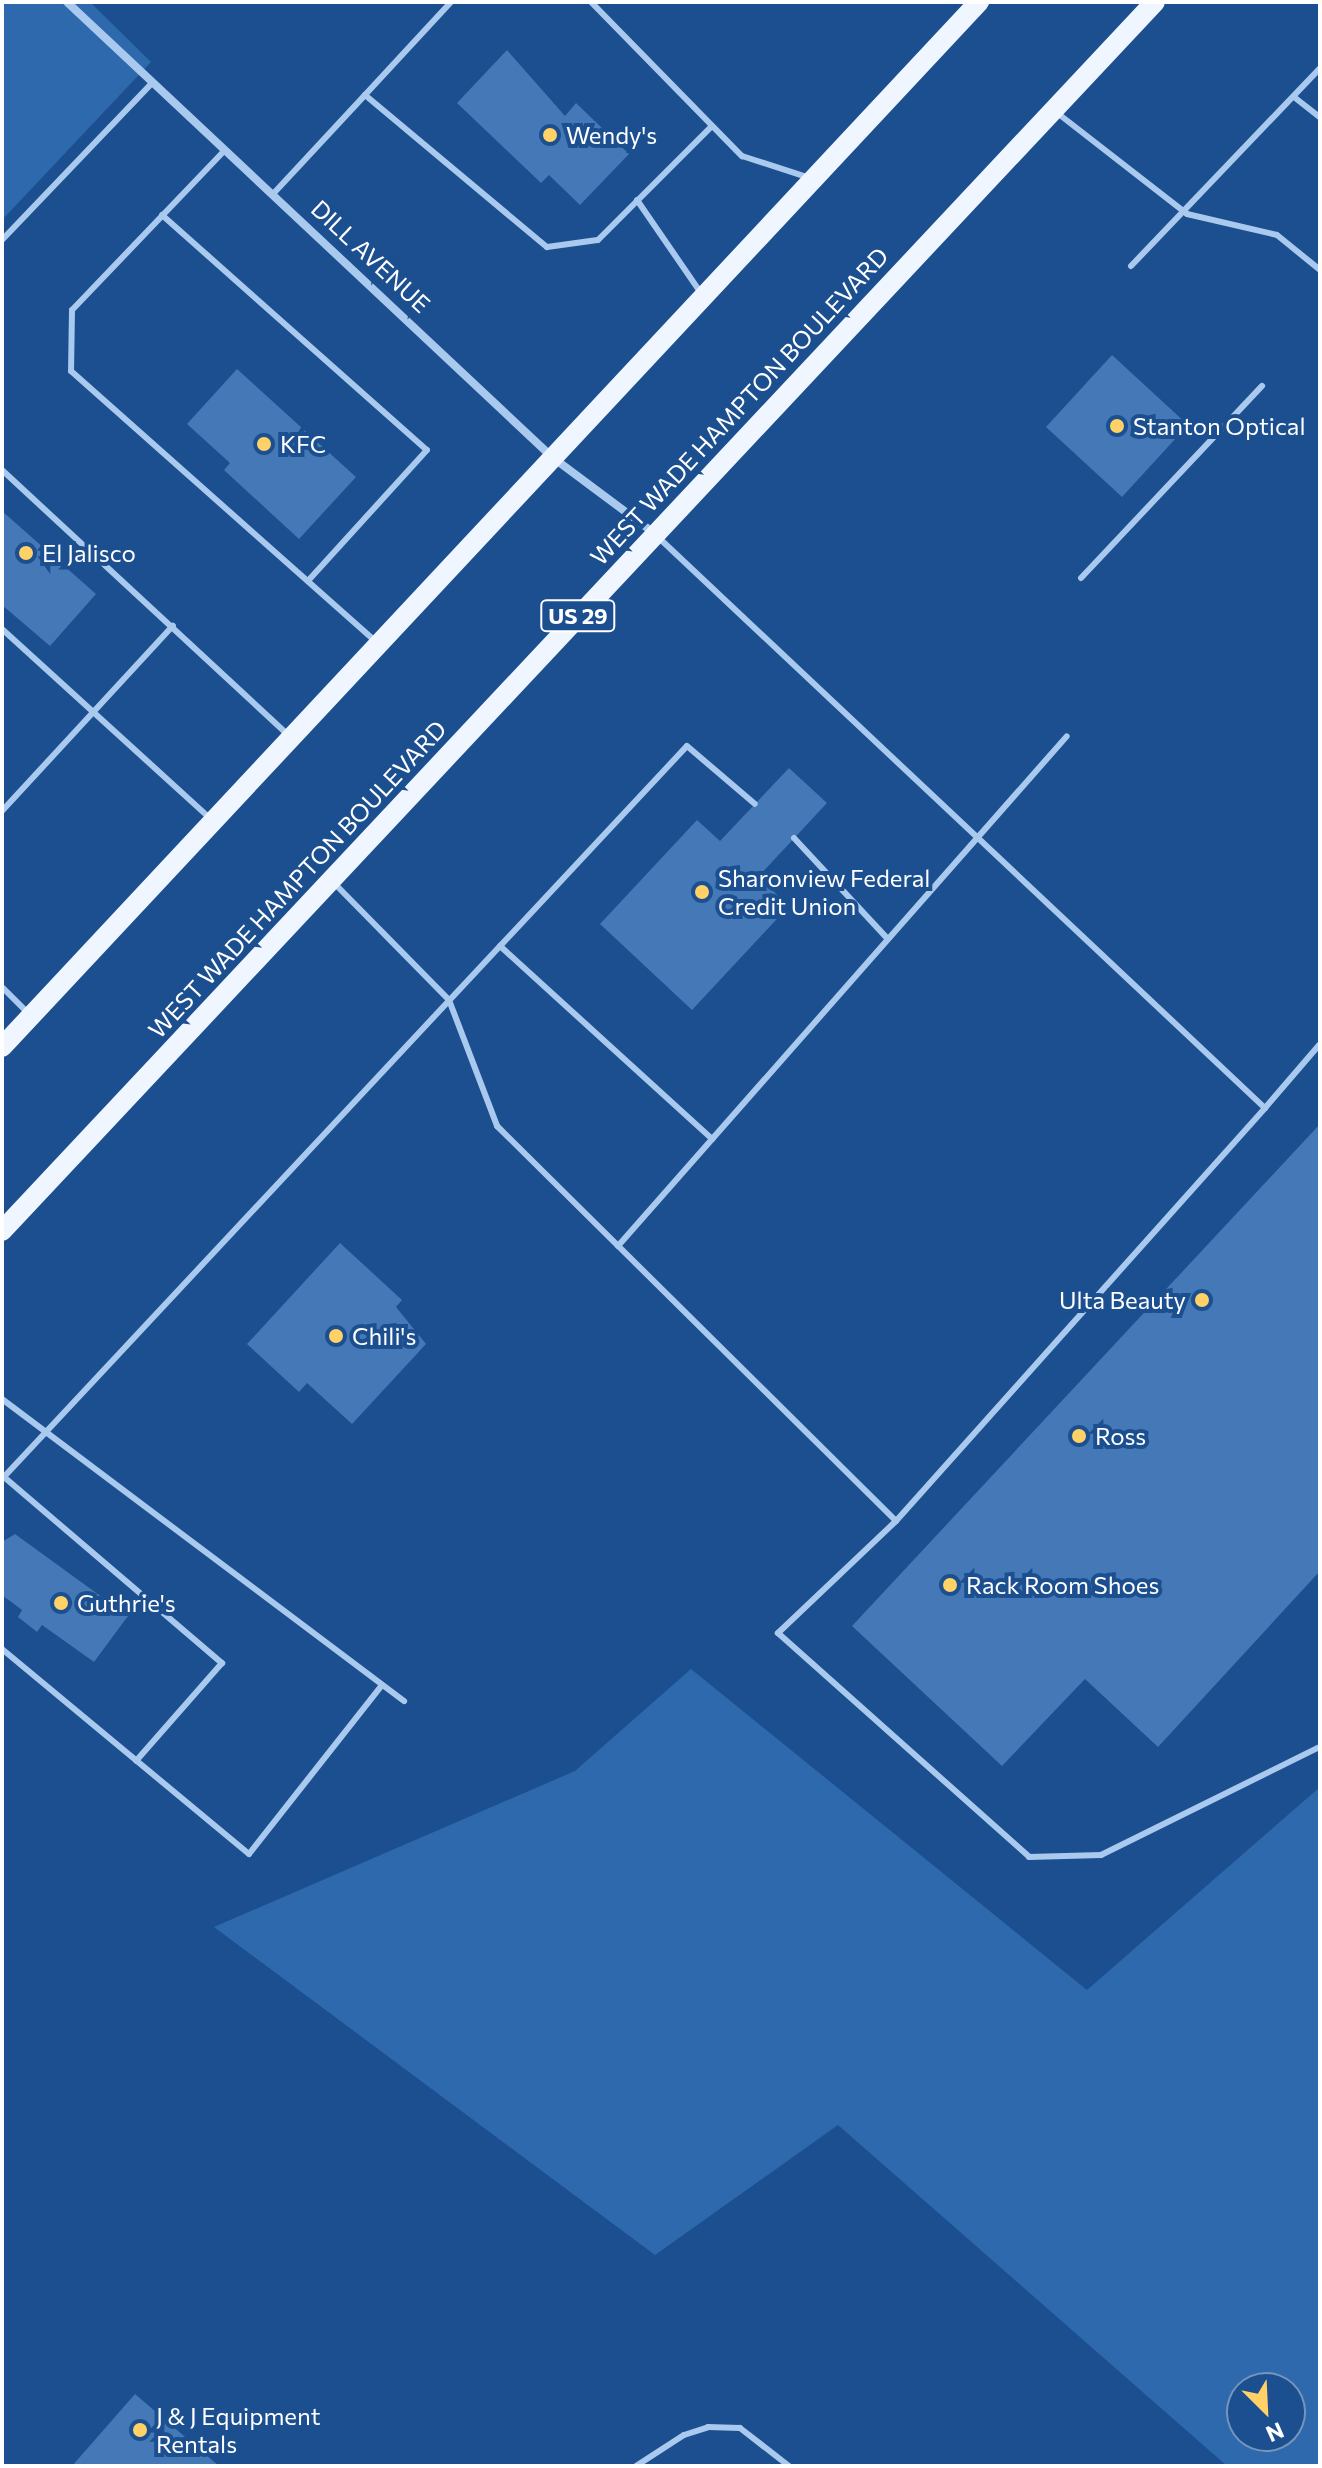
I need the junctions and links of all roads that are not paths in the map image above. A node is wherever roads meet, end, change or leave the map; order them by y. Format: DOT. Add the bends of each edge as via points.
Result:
graph roads {
  1 [pos="67,2"];
  2 [pos="451,2"];
  3 [pos="591,2"];
  4 [pos="979,2"];
  5 [pos="1155,2"];
  6 [pos="1320,68"];
  7 [pos="152,83"];
  8 [pos="365,95"];
  9 [pos="1294,97"];
  10 [pos="1053,110"];
  11 [pos="1320,117"];
  12 [pos="712,126"];
  13 [pos="225,150"];
  14 [pos="813,179"];
  15 [pos="273,194"];
  16 [pos="637,200"];
  17 [pos="1187,214"];
  18 [pos="162,215"];
  19 [pos="2,240"];
  20 [pos="1131,266"];
  21 [pos="1320,270"];
  22 [pos="703,296"];
  23 [pos="1262,386"];
  24 [pos="552,457"];
  25 [pos="2,470"];
  26 [pos="654,533"];
  27 [pos="1081,578"];
  28 [pos="308,581"];
  29 [pos="173,626"];
  30 [pos="2,629"];
  31 [pos="378,643"];
  32 [pos="95,716"];
  33 [pos="1067,736"];
  34 [pos="291,737"];
  35 [pos="755,804"];
  36 [pos="2,811"];
  37 [pos="213,821"];
  38 [pos="978,834"];
  39 [pos="794,838"];
  40 [pos="332,880"];
  41 [pos="888,939"];
  42 [pos="500,946"];
  43 [pos="2,987"];
  44 [pos="449,1000"];
  45 [pos="31,1016"];
  46 [pos="1320,1044"];
  47 [pos="2,1047"];
  48 [pos="1265,1108"];
  49 [pos="712,1139"];
  50 [pos="2,1231"];
  51 [pos="618,1246"];
  52 [pos="2,1399"];
  53 [pos="49,1434"];
  54 [pos="3,1478"];
  55 [pos="896,1521"];
  56 [pos="2,1649"];
  57 [pos="382,1685"];
  58 [pos="404,1701"];
  59 [pos="1320,1747"];
  60 [pos="136,1761"];
  61 [pos="636,2466"];
  62 [pos="789,2466"];
  1 -- 7 [label="street, DILL AVENUE"];
  2 -- 8 [label="lane"];
  3 -- 12 [label="lane"];
  4 -- 14 [label="main road"];
  5 -- 10 [label="main road, WEST WADE HAMPTON BOULEVARD / US 29"];
  6 -- 9 [label="lane"];
  7 -- 13 [label="street, DILL AVENUE"];
  7 -- 19 [label="lane"];
  8 -- 15 [label="lane"];
  8 -- 16 [label="lane" via="547,247 598,240"];
  9 -- 11 [label="lane"];
  9 -- 17 [label="lane"];
  10 -- 17 [label="lane"];
  10 -- 26 [label="main road, WEST WADE HAMPTON BOULEVARD / US 29"];
  12 -- 14 [label="lane" via="742,156"];
  12 -- 16 [label="lane"];
  13 -- 15 [label="street, DILL AVENUE"];
  13 -- 18 [label="lane"];
  14 -- 22 [label="main road"];
  15 -- 24 [label="street, DILL AVENUE"];
  16 -- 22 [label="lane"];
  17 -- 20 [label="lane"];
  17 -- 21 [label="lane" via="1277,235"];
  18 -- 28 [label="lane" via="72,310 71,371"];
  18 -- 28 [label="lane" via="427,450"];
  22 -- 24 [label="main road"];
  23 -- 27 [label="lane"];
  24 -- 26 [label="street, DILL AVENUE"];
  24 -- 31 [label="main road"];
  25 -- 29 [label="lane"];
  26 -- 38 [label="lane"];
  26 -- 40 [label="main road, WEST WADE HAMPTON BOULEVARD / US 29"];
  28 -- 31 [label="lane"];
  29 -- 32 [label="lane"];
  29 -- 34 [label="lane"];
  30 -- 32 [label="lane"];
  31 -- 34 [label="main road"];
  32 -- 36 [label="lane"];
  32 -- 37 [label="lane"];
  33 -- 38 [label="lane"];
  34 -- 37 [label="main road"];
  35 -- 42 [label="lane" via="687,746"];
  37 -- 45 [label="main road"];
  38 -- 41 [label="lane"];
  38 -- 48 [label="lane"];
  39 -- 41 [label="lane"];
  40 -- 44 [label="lane"];
  40 -- 50 [label="main road, WEST WADE HAMPTON BOULEVARD / US 29"];
  41 -- 49 [label="lane"];
  42 -- 44 [label="lane"];
  42 -- 49 [label="lane"];
  43 -- 45 [label="lane"];
  44 -- 51 [label="lane" via="497,1126"];
  44 -- 53 [label="lane"];
  45 -- 47 [label="main road"];
  46 -- 48 [label="lane"];
  48 -- 55 [label="lane"];
  49 -- 51 [label="lane"];
  51 -- 55 [label="lane"];
  52 -- 53 [label="lane"];
  53 -- 54 [label="lane"];
  53 -- 57 [label="lane"];
  54 -- 60 [label="lane" via="222,1663"];
  55 -- 59 [label="lane" via="778,1633 1029,1857 1101,1855"];
  56 -- 60 [label="lane"];
  57 -- 58 [label="lane"];
  57 -- 60 [label="lane" via="249,1854"];
  61 -- 62 [label="lane" via="684,2435 708,2427 740,2428"];
}
